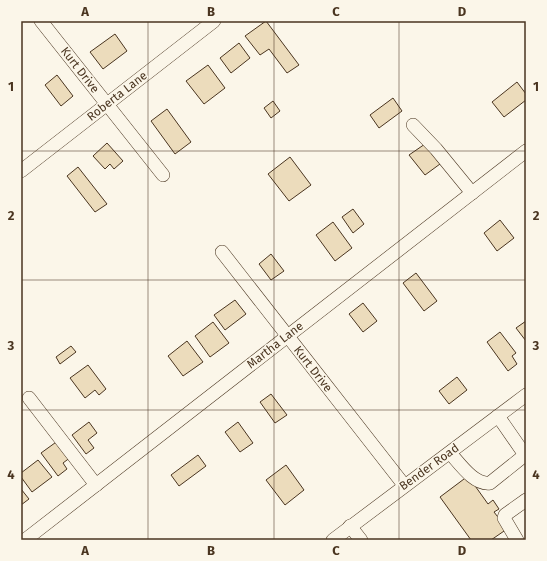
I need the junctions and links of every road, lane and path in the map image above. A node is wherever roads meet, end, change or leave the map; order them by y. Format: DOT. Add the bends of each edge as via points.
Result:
graph roads {
  1 [pos="41,21"];
  2 [pos="214,21"];
  3 [pos="107,104"];
  4 [pos="413,125"];
  5 [pos="526,151"];
  6 [pos="21,171"];
  7 [pos="163,175"];
  8 [pos="472,193"];
  9 [pos="222,252"];
  10 [pos="287,336"];
  11 [pos="526,395"];
  12 [pos="28,398"];
  13 [pos="498,416"];
  14 [pos="450,453"];
  15 [pos="525,456"];
  16 [pos="96,485"];
  17 [pos="404,485"];
  18 [pos="526,500"];
  19 [pos="350,526"];
  20 [pos="25,540"];
  21 [pos="332,540"];
  22 [pos="361,540"];
  23 [pos="517,540"];
  1 -- 3 [label="street, Kurt Drive"];
  2 -- 3 [label="street, Roberta Lane"];
  3 -- 6 [label="street, Roberta Lane"];
  3 -- 7 [label="street, Kurt Drive"];
  4 -- 8 [label="street"];
  5 -- 8 [label="street, Martha Lane"];
  8 -- 10 [label="street, Martha Lane"];
  9 -- 10 [label="street, Kurt Drive"];
  10 -- 16 [label="street, Martha Lane"];
  10 -- 17 [label="street, Kurt Drive"];
  11 -- 13 [label="street, Bender Road"];
  12 -- 16 [label="street"];
  13 -- 14 [label="street, Bender Road"];
  13 -- 15 [label="street"];
  14 -- 15 [label="street" via="483,484 490,483"];
  14 -- 17 [label="street, Bender Road"];
  16 -- 20 [label="street, Martha Lane"];
  17 -- 19 [label="street, Bender Road"];
  18 -- 23 [label="street" via="504,518"];
  19 -- 21 [label="street, Bender Road"];
  19 -- 22 [label="street"];
}
